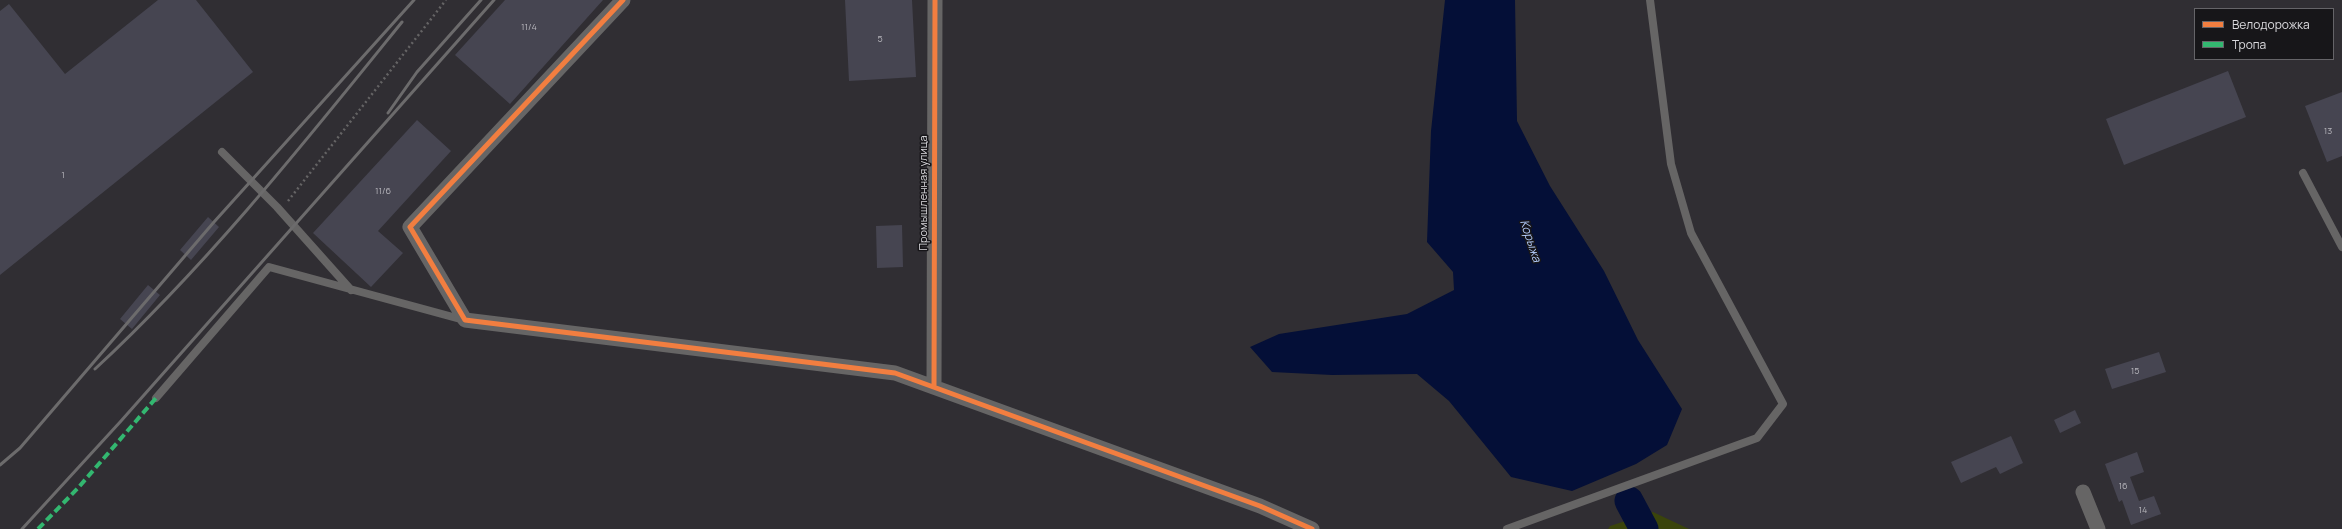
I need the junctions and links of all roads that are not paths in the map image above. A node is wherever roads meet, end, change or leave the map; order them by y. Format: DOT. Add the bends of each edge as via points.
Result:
graph roads {
  1 [pos="622,0"];
  2 [pos="935,0"];
  3 [pos="1650,0"];
  4 [pos="222,152"];
  5 [pos="2303,172"];
  6 [pos="2342,247"];
  7 [pos="351,291"];
  8 [pos="465,320"];
  9 [pos="934,386"];
  10 [pos="156,398"];
  11 [pos="2083,492"];
  12 [pos="1312,529"];
  13 [pos="1507,529"];
  14 [pos="2098,529"];
  1 -- 8 [label="street" via="410,227"];
  2 -- 9 [label="street, Промышленная улица"];
  3 -- 13 [label="lane" via="1672,164 1691,233 1783,404 1757,438"];
  4 -- 7 [label="lane" via="281,211"];
  5 -- 6 [label="lane"];
  7 -- 8 [label="lane"];
  7 -- 10 [label="lane" via="270,267"];
  8 -- 9 [label="street" via="895,373"];
  9 -- 12 [label="street" via="1260,506"];
  11 -- 14 [label="street"];
}
